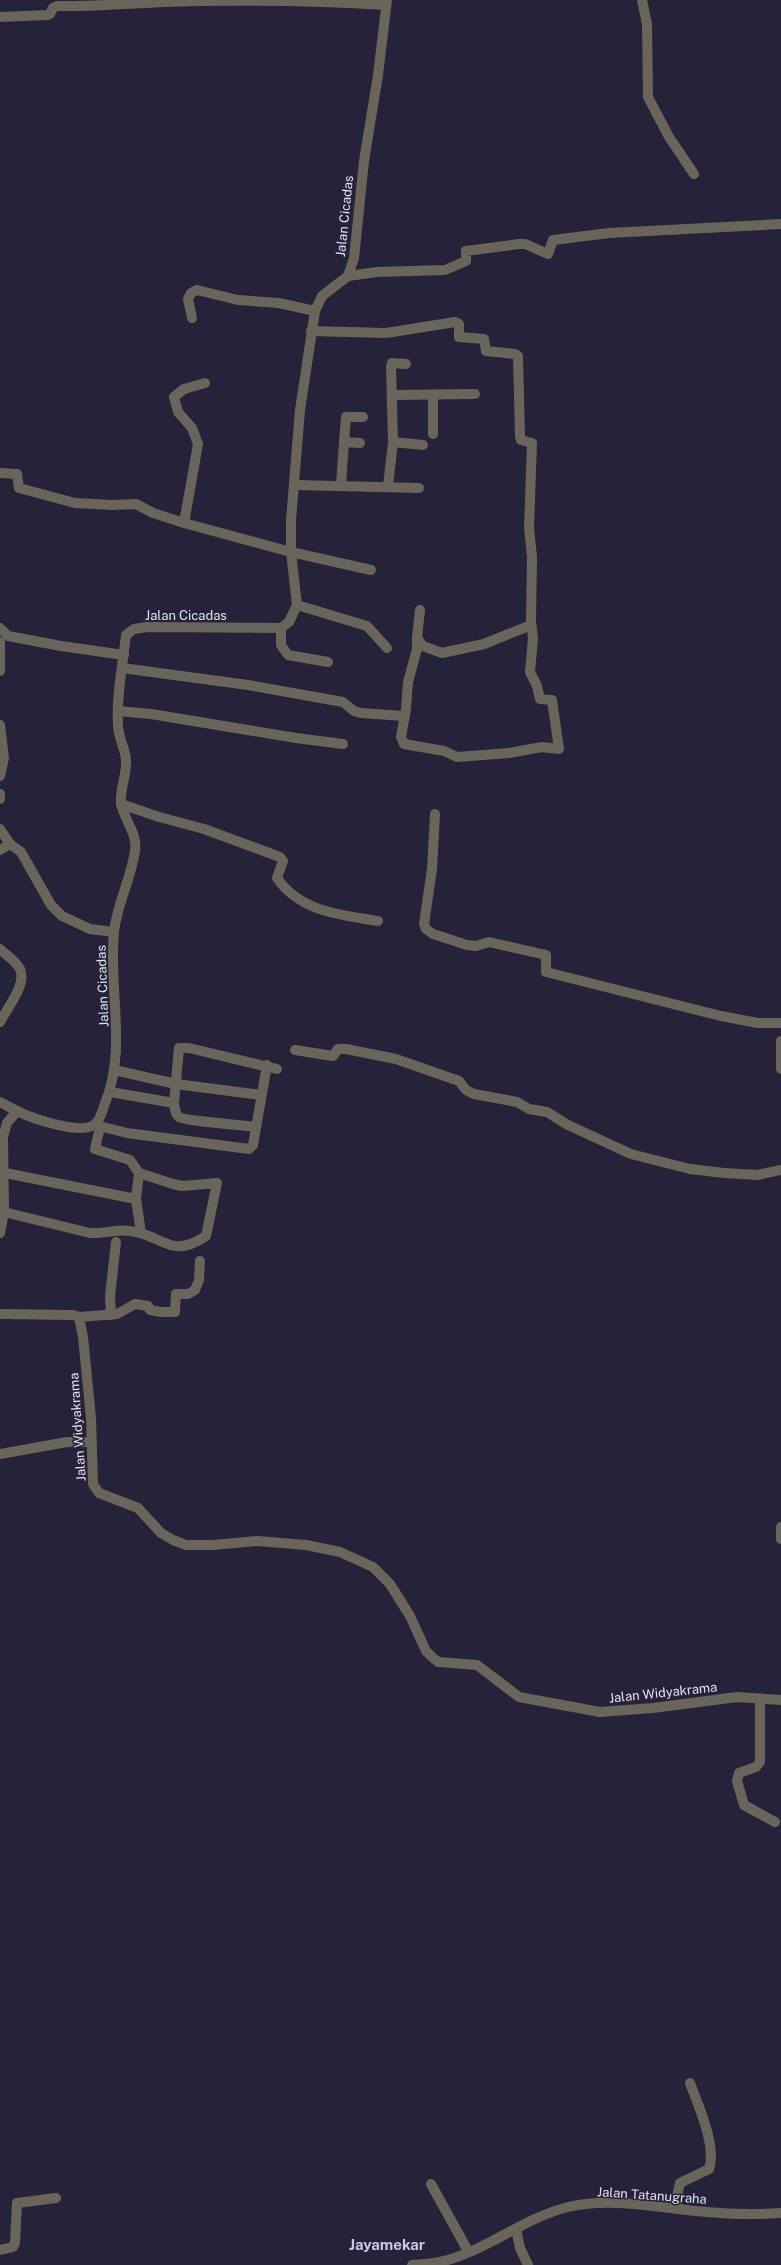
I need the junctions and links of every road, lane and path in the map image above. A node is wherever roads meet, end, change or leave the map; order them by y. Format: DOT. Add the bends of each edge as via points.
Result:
graph roads {
  1 [pos="642,0"];
  2 [pos="387,2"];
  3 [pos="0,18"];
  4 [pos="694,174"];
  5 [pos="781,224"];
  6 [pos="348,276"];
  7 [pos="314,311"];
  8 [pos="192,318"];
  9 [pos="311,331"];
  10 [pos="406,364"];
  11 [pos="205,383"];
  12 [pos="475,394"];
  13 [pos="392,395"];
  14 [pos="433,395"];
  15 [pos="362,417"];
  16 [pos="433,434"];
  17 [pos="344,442"];
  18 [pos="393,442"];
  19 [pos="360,443"];
  20 [pos="424,445"];
  21 [pos="0,473"];
  22 [pos="294,485"];
  23 [pos="341,485"];
  24 [pos="388,486"];
  25 [pos="419,488"];
  26 [pos="184,523"];
  27 [pos="291,552"];
  28 [pos="370,570"];
  29 [pos="297,605"];
  30 [pos="420,610"];
  31 [pos="531,625"];
  32 [pos="0,628"];
  33 [pos="281,628"];
  34 [pos="416,638"];
  35 [pos="0,642"];
  36 [pos="387,648"];
  37 [pos="124,655"];
  38 [pos="328,662"];
  39 [pos="122,668"];
  40 [pos="0,671"];
  41 [pos="118,711"];
  42 [pos="404,716"];
  43 [pos="0,725"];
  44 [pos="342,744"];
  45 [pos="0,776"];
  46 [pos="0,794"];
  47 [pos="0,799"];
  48 [pos="122,804"];
  49 [pos="435,814"];
  50 [pos="0,829"];
  51 [pos="10,844"];
  52 [pos="0,850"];
  53 [pos="378,921"];
  54 [pos="114,932"];
  55 [pos="0,949"];
  56 [pos="0,1022"];
  57 [pos="781,1023"];
  58 [pos="781,1040"];
  59 [pos="295,1050"];
  60 [pos="267,1065"];
  61 [pos="277,1069"];
  62 [pos="781,1069"];
  63 [pos="114,1070"];
  64 [pos="176,1084"];
  65 [pos="110,1092"];
  66 [pos="261,1095"];
  67 [pos="0,1102"];
  68 [pos="174,1103"];
  69 [pos="17,1111"];
  70 [pos="97,1126"];
  71 [pos="256,1127"];
  72 [pos="781,1170"];
  73 [pos="138,1172"];
  74 [pos="5,1173"];
  75 [pos="136,1199"];
  76 [pos="4,1212"];
  77 [pos="0,1233"];
  78 [pos="141,1233"];
  79 [pos="116,1242"];
  80 [pos="200,1261"];
  81 [pos="0,1314"];
  82 [pos="111,1315"];
  83 [pos="78,1317"];
  84 [pos="91,1442"];
  85 [pos="0,1454"];
  86 [pos="781,1527"];
  87 [pos="781,1539"];
  88 [pos="760,1699"];
  89 [pos="781,1700"];
  90 [pos="775,1822"];
  91 [pos="690,2083"];
  92 [pos="431,2184"];
  93 [pos="56,2198"];
  94 [pos="676,2209"];
  95 [pos="781,2212"];
  96 [pos="516,2229"];
  97 [pos="0,2250"];
  98 [pos="468,2251"];
  99 [pos="412,2265"];
  100 [pos="528,2265"];
  1 -- 4 [label="street" via="647,24 648,97 669,137"];
  2 -- 3 [label="street" via="176,1 98,7 57,6 48,15"];
  2 -- 6 [label="street, Jalan Cicadas" via="364,161 354,258"];
  5 -- 6 [label="street" via="601,234 553,240 548,254 522,244 498,246 466,251 466,261 445,270 377,272"];
  6 -- 7 [label="street, Jalan Cicadas" via="322,296"];
  7 -- 8 [label="street" via="279,302 238,300 197,290 191,293 188,299"];
  7 -- 9 [label="street, Jalan Cicadas"];
  9 -- 22 [label="street, Jalan Cicadas" via="300,410"];
  9 -- 31 [label="street" via="386,333 455,322 459,324 459,337 484,339 484,349 488,352 518,356 520,437 532,443 529,528 532,557"];
  10 -- 13 [label="street" via="391,364"];
  11 -- 26 [label="street" via="184,389 174,397 178,412 192,428 198,444"];
  12 -- 14 [label="street"];
  13 -- 14 [label="street"];
  13 -- 18 [label="street"];
  14 -- 16 [label="street"];
  15 -- 17 [label="street" via="346,417"];
  17 -- 19 [label="street"];
  17 -- 23 [label="street"];
  18 -- 20 [label="street"];
  18 -- 24 [label="street"];
  21 -- 26 [label="street" via="17,474 19,488 38,494 76,503 136,504 153,513"];
  22 -- 23 [label="street"];
  22 -- 27 [label="street, Jalan Cicadas"];
  23 -- 24 [label="street"];
  24 -- 25 [label="street"];
  26 -- 27 [label="street"];
  27 -- 28 [label="street"];
  27 -- 29 [label="street, Jalan Cicadas"];
  29 -- 33 [label="street" via="289,622"];
  29 -- 36 [label="street" via="367,626"];
  30 -- 34 [label="street"];
  31 -- 34 [label="street" via="484,644 442,653 423,646"];
  31 -- 42 [label="street" via="533,638 530,672 540,699 552,700 559,749 542,747 509,753 456,757 444,751 404,744 401,738"];
  32 -- 37 [label="street" via="8,636"];
  33 -- 37 [label="street, Jalan Cicadas" via="134,629 126,635"];
  33 -- 38 [label="street" via="281,645 288,655"];
  34 -- 42 [label="street" via="417,649 408,682"];
  35 -- 40 [label="street"];
  37 -- 39 [label="street, Jalan Cicadas"];
  39 -- 41 [label="street, Jalan Cicadas"];
  39 -- 42 [label="street" via="343,702 361,713"];
  41 -- 44 [label="street"];
  41 -- 48 [label="street, Jalan Cicadas" via="118,725 126,760"];
  43 -- 45 [label="street" via="4,758"];
  46 -- 47 [label="street"];
  48 -- 53 [label="street" via="204,829 280,857 283,861 278,880 290,892 335,915"];
  48 -- 54 [label="street, Jalan Cicadas" via="132,832 135,851 119,904"];
  49 -- 57 [label="street" via="432,869 424,924 428,931 472,946 489,942 546,955 548,973 721,1016 758,1023"];
  50 -- 51 [label="street"];
  51 -- 52 [label="street"];
  51 -- 54 [label="street" via="20,852 50,905 62,916 90,929"];
  54 -- 63 [label="street, Jalan Cicadas"];
  55 -- 56 [label="street" via="17,965 21,977 20,984"];
  58 -- 62 [label="street"];
  59 -- 72 [label="street" via="333,1056 338,1049 346,1049 396,1059 459,1081 466,1090 474,1094 517,1102 525,1107 547,1112 568,1125 632,1154 682,1167 757,1175"];
  60 -- 61 [label="street"];
  60 -- 64 [label="street" via="181,1047 178,1051"];
  60 -- 66 [label="street"];
  63 -- 64 [label="street"];
  63 -- 65 [label="street, Jalan Cicadas"];
  64 -- 66 [label="street"];
  64 -- 68 [label="street"];
  65 -- 68 [label="street"];
  65 -- 70 [label="street, Jalan Cicadas"];
  66 -- 71 [label="street"];
  67 -- 69 [label="street"];
  68 -- 71 [label="street" via="175,1112 180,1118 188,1121"];
  69 -- 70 [label="street" via="71,1128"];
  69 -- 74 [label="street" via="7,1122 3,1137"];
  70 -- 71 [label="street" via="127,1133 245,1149 252,1148"];
  70 -- 73 [label="street, Jalan Cicadas" via="95,1149 130,1160"];
  73 -- 75 [label="street"];
  73 -- 78 [label="street" via="182,1186 215,1182 217,1185 211,1204 208,1233 200,1240 178,1247"];
  74 -- 75 [label="street"];
  74 -- 76 [label="street"];
  75 -- 78 [label="street"];
  76 -- 77 [label="street"];
  76 -- 78 [label="street" via="90,1233"];
  79 -- 82 [label="street" via="110,1296"];
  80 -- 82 [label="street" via="199,1280 195,1290 192,1293 176,1294 175,1312 160,1312 150,1310 148,1306 135,1304"];
  81 -- 83 [label="street"];
  82 -- 83 [label="street"];
  83 -- 84 [label="street, Jalan Widyakrama" via="83,1337"];
  84 -- 85 [label="street" via="67,1442"];
  84 -- 88 [label="street, Jalan Widyakrama" via="93,1484 96,1491 138,1508 161,1533 186,1545 257,1541 306,1545 340,1552 373,1567 390,1584 432,1658 438,1662 477,1665 519,1697 600,1712 737,1697"];
  86 -- 87 [label="street"];
  88 -- 89 [label="street, Jalan Widyakrama"];
  88 -- 90 [label="street" via="760,1762 739,1773 737,1781 744,1805"];
  91 -- 94 [label="street" via="712,2157 709,2168 680,2183"];
  92 -- 98 [label="street"];
  93 -- 97 [label="street" via="17,2202 15,2243 12,2247"];
  94 -- 95 [label="street, Jalan Tatanugraha" via="740,2214"];
  94 -- 96 [label="street, Jalan Tatanugraha" via="625,2204 590,2204 568,2207"];
  96 -- 98 [label="street, Jalan Tatanugraha"];
  96 -- 100 [label="street" via="520,2248"];
  98 -- 99 [label="street, Jalan Tatanugraha" via="440,2262"];
}
